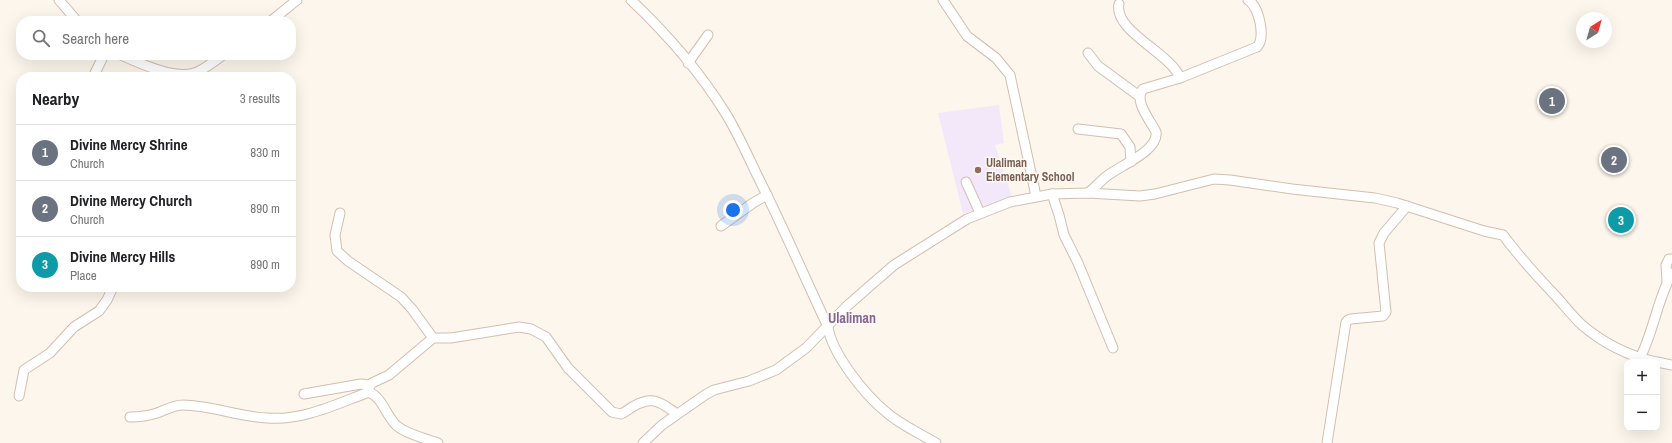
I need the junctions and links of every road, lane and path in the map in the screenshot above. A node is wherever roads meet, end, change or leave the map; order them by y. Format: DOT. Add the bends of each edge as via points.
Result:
graph roads {
  1 [pos="59,0"];
  2 [pos="297,0"];
  3 [pos="631,0"];
  4 [pos="943,0"];
  5 [pos="1248,0"];
  6 [pos="1119,4"];
  7 [pos="73,16"];
  8 [pos="278,16"];
  9 [pos="708,35"];
  10 [pos="1088,53"];
  11 [pos="102,60"];
  12 [pos="134,60"];
  13 [pos="216,60"];
  14 [pos="688,63"];
  15 [pos="96,72"];
  16 [pos="168,72"];
  17 [pos="198,72"];
  18 [pos="1180,78"];
  19 [pos="1140,96"];
  20 [pos="1078,129"];
  21 [pos="1131,162"];
  22 [pos="966,182"];
  23 [pos="1052,194"];
  24 [pos="1088,194"];
  25 [pos="767,196"];
  26 [pos="1036,196"];
  27 [pos="1407,206"];
  28 [pos="340,213"];
  29 [pos="980,213"];
  30 [pos="721,226"];
  31 [pos="1672,259"];
  32 [pos="1672,273"];
  33 [pos="1667,282"];
  34 [pos="111,292"];
  35 [pos="828,327"];
  36 [pos="433,338"];
  37 [pos="1113,348"];
  38 [pos="1640,358"];
  39 [pos="1644,359"];
  40 [pos="1660,363"];
  41 [pos="1672,365"];
  42 [pos="369,389"];
  43 [pos="304,394"];
  44 [pos="19,396"];
  45 [pos="677,414"];
  46 [pos="130,417"];
  47 [pos="438,443"];
  48 [pos="643,443"];
  49 [pos="936,443"];
  50 [pos="1327,443"];
  1 -- 7 [label="street"];
  2 -- 8 [label="street"];
  3 -- 14 [label="street" via="652,20"];
  4 -- 26 [label="street" via="967,36 996,58 1010,75"];
  5 -- 18 [label="street" via="1252,2 1256,11 1262,35 1260,44"];
  6 -- 18 [label="street" via="1120,16 1175,69"];
  9 -- 14 [label="street"];
  10 -- 19 [label="street" via="1098,66"];
  11 -- 15 [label="street"];
  12 -- 16 [label="street"];
  13 -- 17 [label="street"];
  14 -- 25 [label="street" via="726,114"];
  18 -- 19 [label="street" via="1147,87"];
  19 -- 21 [label="street" via="1157,136 1152,145"];
  20 -- 21 [label="street" via="1121,134 1130,147"];
  21 -- 24 [label="street" via="1106,176"];
  22 -- 29 [label="street"];
  23 -- 24 [label="street"];
  23 -- 26 [label="street"];
  23 -- 37 [label="street" via="1064,236 1078,263"];
  24 -- 27 [label="street" via="1140,196 1214,179 1375,198"];
  25 -- 30 [label="street"];
  25 -- 35 [label="street"];
  26 -- 29 [label="street"];
  27 -- 38 [label="street" via="1484,232 1503,235 1582,325 1616,348"];
  27 -- 50 [label="street" via="1384,233 1379,243 1386,312 1383,316 1351,319 1346,322"];
  28 -- 36 [label="street" via="335,235 340,255 401,297"];
  29 -- 35 [label="street" via="951,228 894,265 847,306"];
  31 -- 33 [label="street" via="1669,259 1666,265"];
  32 -- 33 [label="street"];
  33 -- 38 [label="street"];
  34 -- 44 [label="street" via="99,311 74,327 50,353 24,370"];
  35 -- 45 [label="street" via="806,348 776,370 749,381 714,390 694,400"];
  35 -- 49 [label="street" via="830,341 838,355 876,402 894,418"];
  36 -- 42 [label="street" via="389,375 377,380"];
  36 -- 45 [label="street" via="451,338 519,327 531,329 546,337 568,368 612,412 621,414 636,404 654,400"];
  38 -- 39 [label="street"];
  40 -- 41 [label="street"];
  42 -- 43 [label="street" via="364,383"];
  42 -- 46 [label="street" via="310,414 295,417 265,418 182,405 146,416"];
  42 -- 47 [label="street" via="396,425 407,432"];
  45 -- 48 [label="street"];
}
